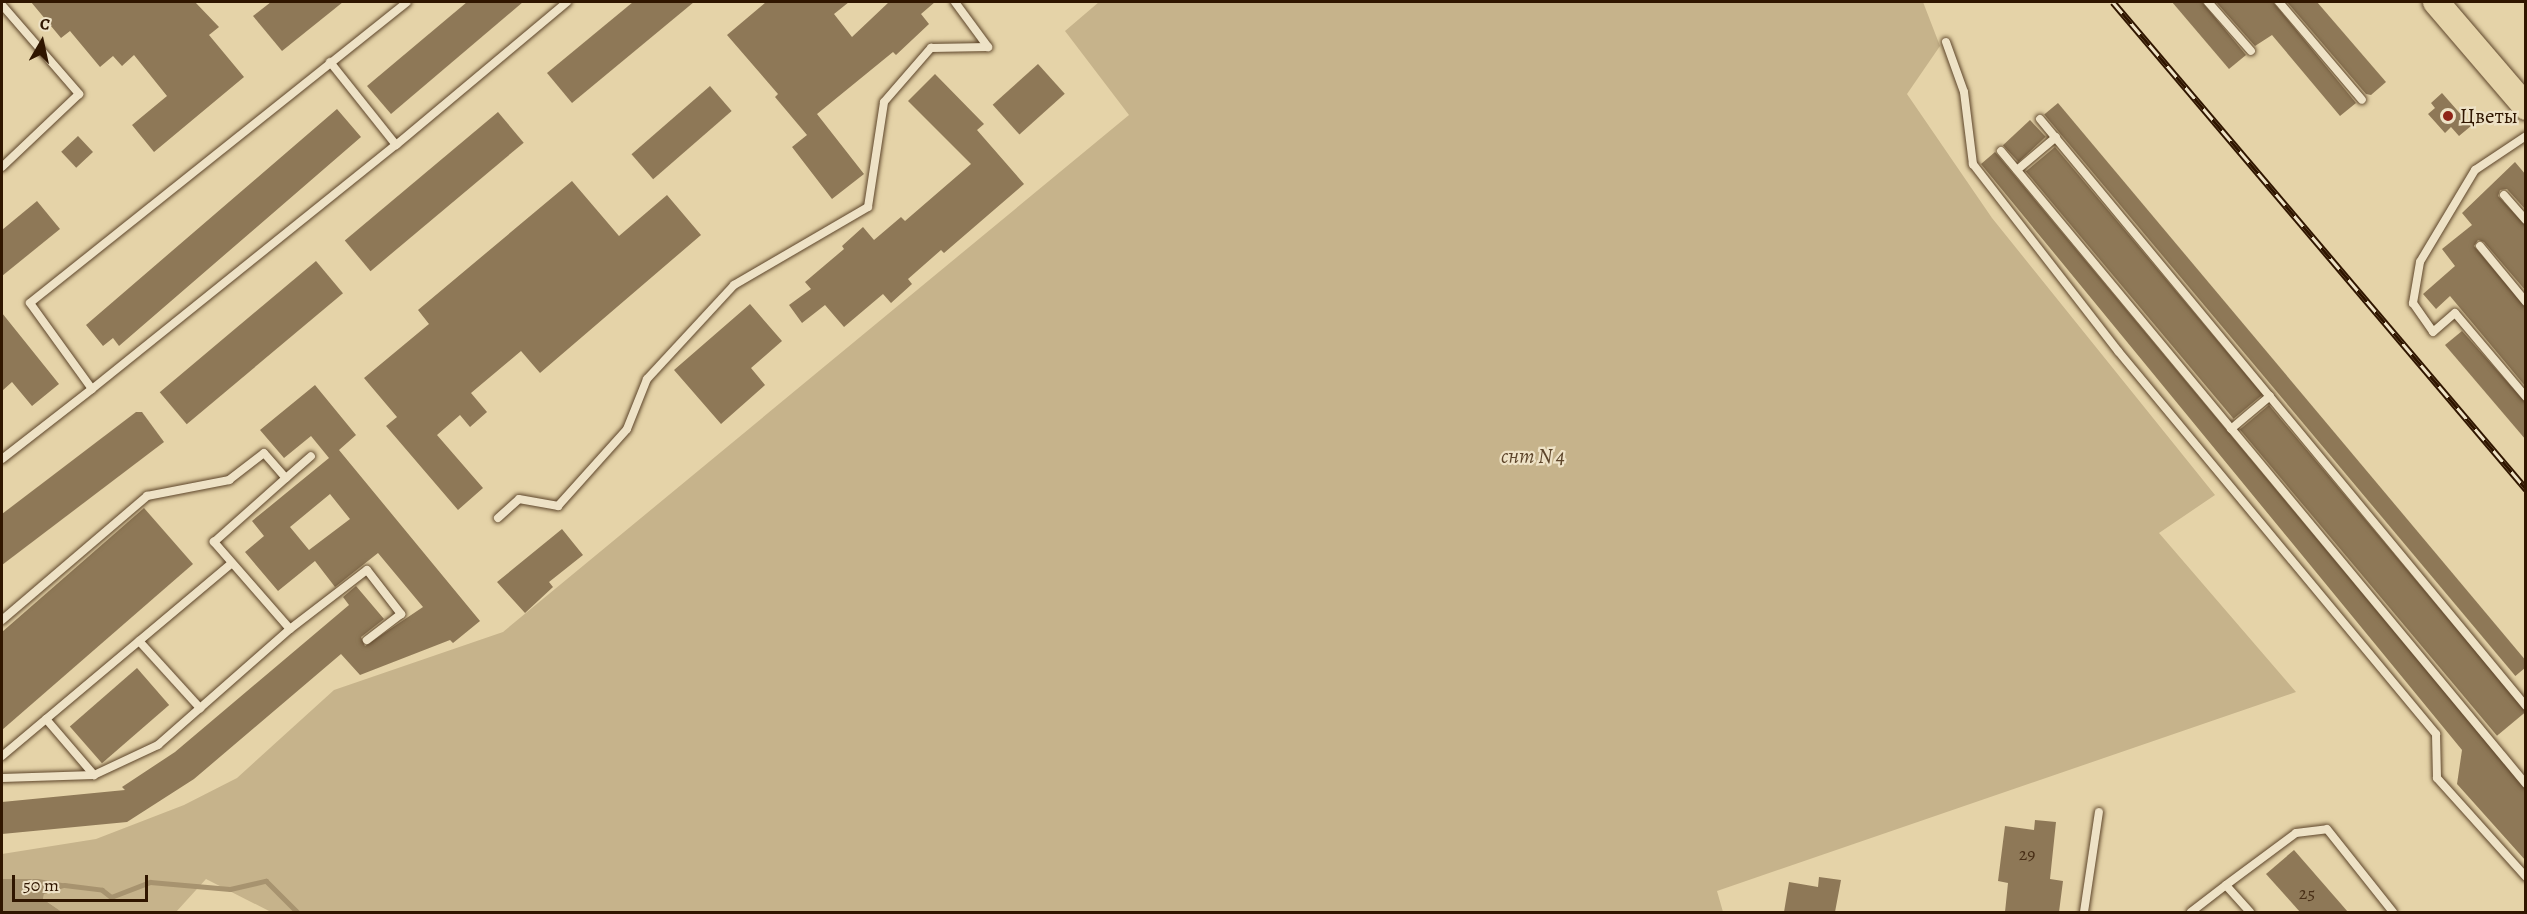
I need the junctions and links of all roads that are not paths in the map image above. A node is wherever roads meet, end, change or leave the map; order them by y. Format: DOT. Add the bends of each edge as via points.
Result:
graph roads {
  1 [pos="406,2"];
  2 [pos="567,2"];
  3 [pos="955,2"];
  4 [pos="2208,2"];
  5 [pos="2280,2"];
  6 [pos="2436,2"];
  7 [pos="2,5"];
  8 [pos="1946,42"];
  9 [pos="2251,51"];
  10 [pos="330,62"];
  11 [pos="2362,100"];
  12 [pos="2526,106"];
  13 [pos="2040,119"];
  14 [pos="2526,136"];
  15 [pos="2056,138"];
  16 [pos="396,145"];
  17 [pos="2001,151"];
  18 [pos="2,167"];
  19 [pos="2017,170"];
  20 [pos="2504,195"];
  21 [pos="2526,220"];
  22 [pos="2480,246"];
  23 [pos="2526,302"];
  24 [pos="92,389"];
  25 [pos="2270,396"];
  26 [pos="2526,397"];
  27 [pos="2232,429"];
  28 [pos="311,456"];
  29 [pos="2,459"];
  30 [pos="286,478"];
  31 [pos="498,518"];
  32 [pos="232,563"];
  33 [pos="2,620"];
  34 [pos="290,629"];
  35 [pos="367,640"];
  36 [pos="139,641"];
  37 [pos="2526,706"];
  38 [pos="200,708"];
  39 [pos="46,719"];
  40 [pos="2,756"];
  41 [pos="94,775"];
  42 [pos="2,778"];
  43 [pos="2526,784"];
  44 [pos="2100,812"];
  45 [pos="2526,877"];
  46 [pos="2226,885"];
  47 [pos="2084,912"];
  48 [pos="2191,912"];
  49 [pos="2250,912"];
  50 [pos="2393,912"];
  1 -- 10 [label="lane"];
  2 -- 16 [label="lane"];
  3 -- 31 [label="lane" via="988,47 931,48 884,102 868,207 734,285 647,379 627,429 558,506 519,499"];
  4 -- 9 [label="lane"];
  5 -- 11 [label="lane"];
  6 -- 12 [label="main road"];
  7 -- 18 [label="lane" via="79,94"];
  8 -- 45 [label="lane" via="1964,92 1973,164 2118,351 2436,734 2437,778"];
  10 -- 16 [label="lane"];
  10 -- 24 [label="lane" via="30,303"];
  13 -- 15 [label="lane"];
  14 -- 26 [label="lane" via="2475,170 2420,262 2413,303 2433,332 2455,313"];
  15 -- 19 [label="lane"];
  15 -- 25 [label="lane"];
  16 -- 24 [label="lane"];
  17 -- 19 [label="lane"];
  19 -- 27 [label="lane"];
  20 -- 21 [label="lane"];
  22 -- 23 [label="lane"];
  24 -- 29 [label="lane"];
  25 -- 27 [label="lane"];
  25 -- 37 [label="lane"];
  27 -- 43 [label="lane"];
  28 -- 30 [label="lane"];
  30 -- 32 [label="lane" via="214,542"];
  30 -- 33 [label="lane" via="264,453 229,480 147,496"];
  32 -- 34 [label="lane"];
  32 -- 36 [label="lane"];
  34 -- 35 [label="lane" via="367,570 401,614"];
  34 -- 38 [label="lane"];
  36 -- 38 [label="lane"];
  36 -- 39 [label="lane"];
  38 -- 41 [label="lane" via="159,745"];
  39 -- 40 [label="lane"];
  39 -- 41 [label="lane"];
  41 -- 42 [label="lane"];
  44 -- 47 [label="lane"];
  46 -- 48 [label="lane"];
  46 -- 49 [label="lane"];
  46 -- 50 [label="lane" via="2296,833 2327,829"];
}
